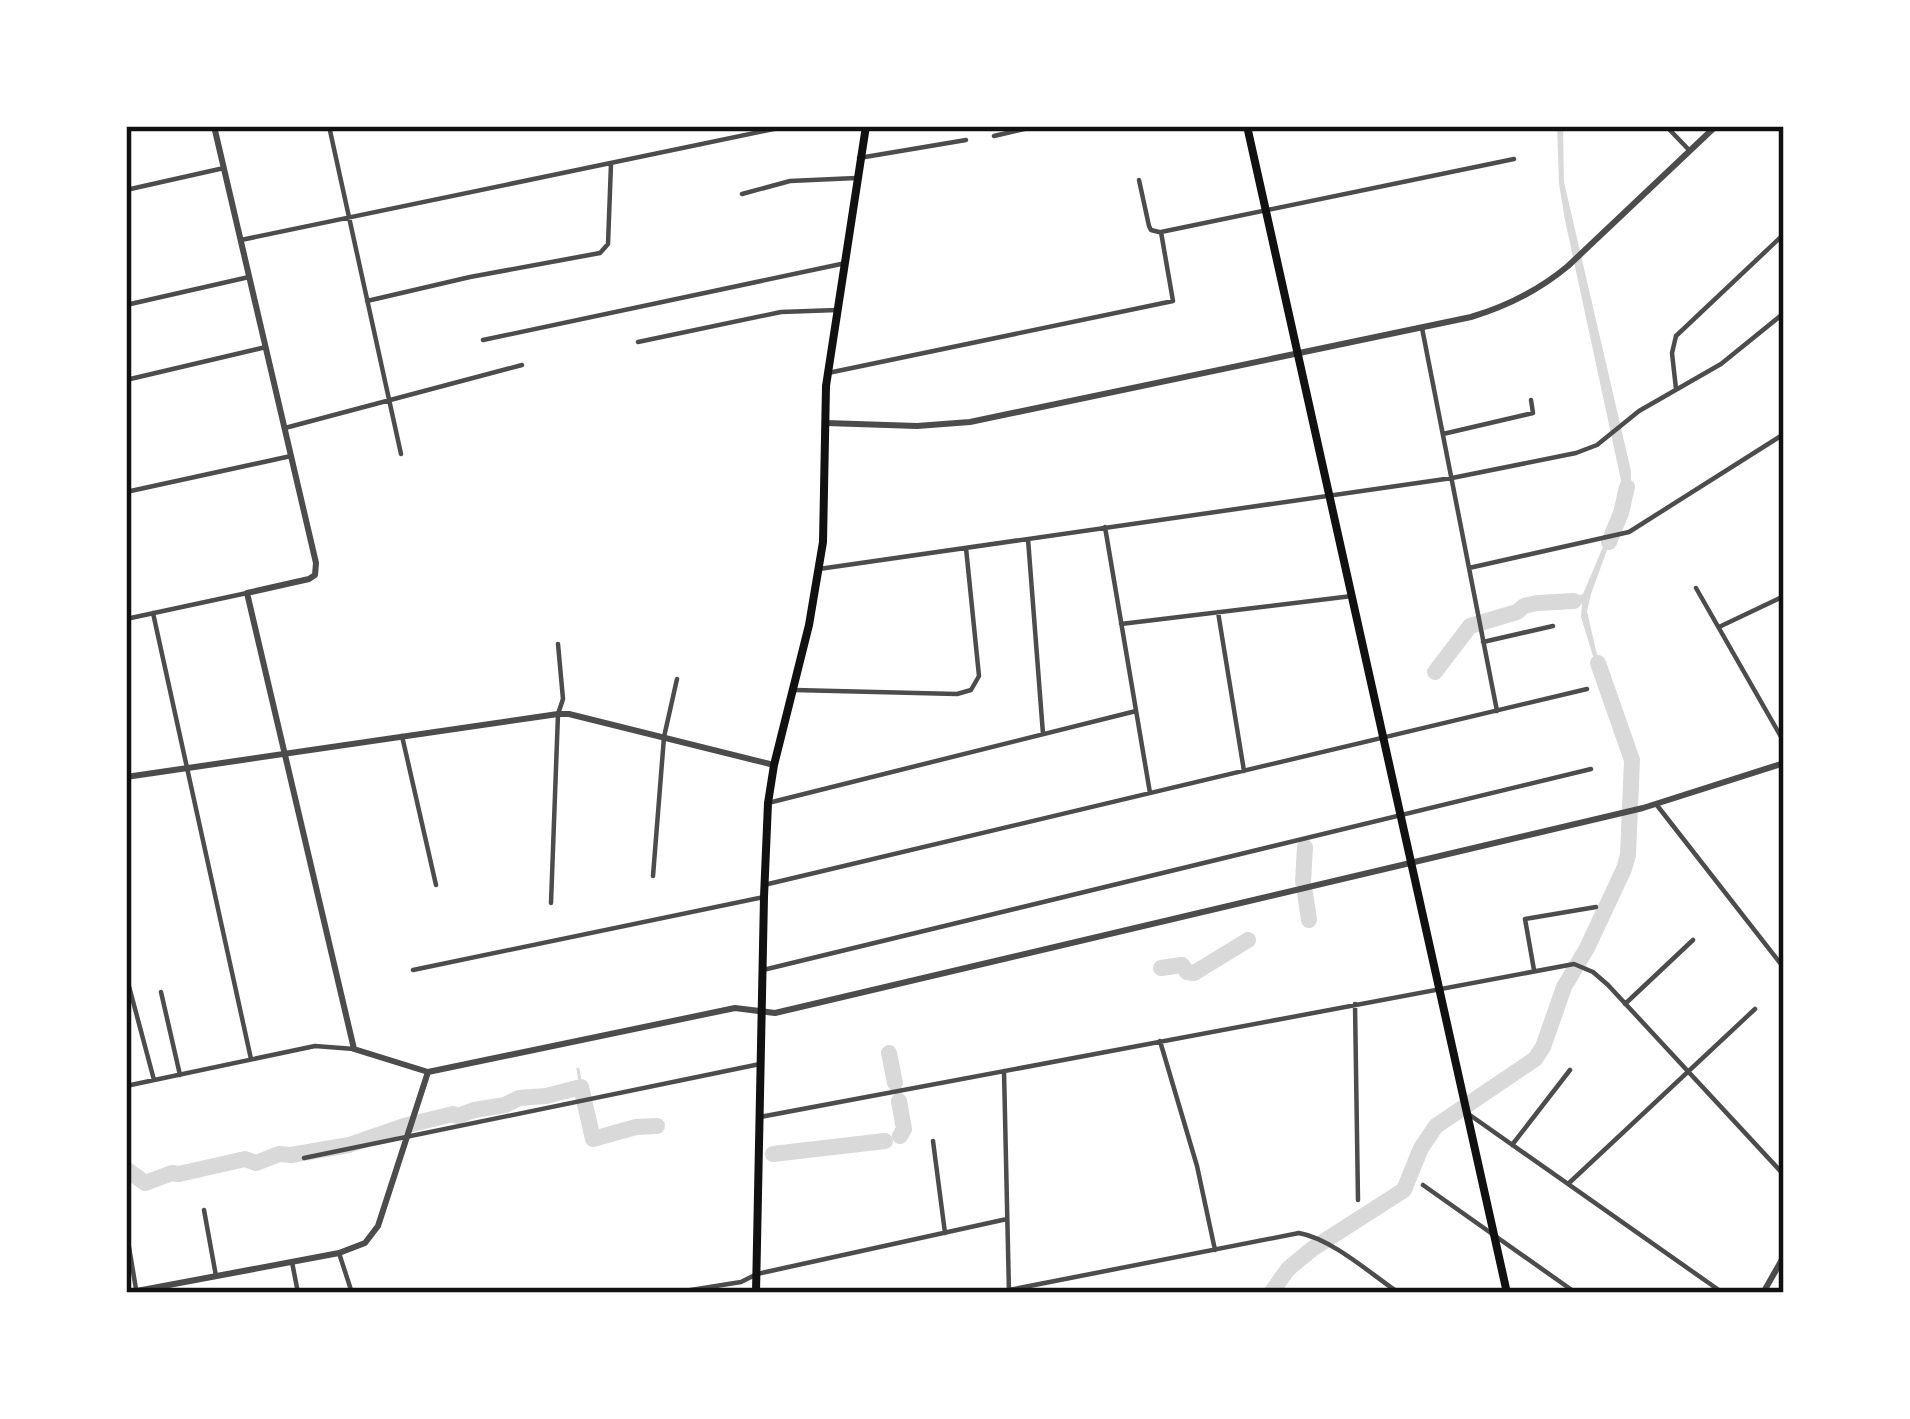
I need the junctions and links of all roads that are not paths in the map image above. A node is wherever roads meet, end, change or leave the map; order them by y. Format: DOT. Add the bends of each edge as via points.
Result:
graph roads {
  1 [pos="214,126"];
  2 [pos="329,126"];
  3 [pos="788,126"];
  4 [pos="866,126"];
  5 [pos="1037,126"];
  6 [pos="1247,126"];
  7 [pos="1666,126"];
  8 [pos="1716,126"];
  9 [pos="994,136"];
  10 [pos="966,140"];
  11 [pos="1690,151"];
  12 [pos="860,158"];
  13 [pos="1514,159"];
  14 [pos="611,163"];
  15 [pos="224,168"];
  16 [pos="856,178"];
  17 [pos="1139,180"];
  18 [pos="126,190"];
  19 [pos="742,194"];
  20 [pos="1266,210"];
  21 [pos="349,218"];
  22 [pos="1161,232"];
  23 [pos="1784,234"];
  24 [pos="241,240"];
  25 [pos="844,263"];
  26 [pos="249,277"];
  27 [pos="367,301"];
  28 [pos="126,304"];
  29 [pos="837,310"];
  30 [pos="1784,314"];
  31 [pos="1423,328"];
  32 [pos="483,340"];
  33 [pos="638,342"];
  34 [pos="266,347"];
  35 [pos="1298,354"];
  36 [pos="522,365"];
  37 [pos="828,373"];
  38 [pos="126,380"];
  39 [pos="1676,389"];
  40 [pos="389,400"];
  41 [pos="1531,400"];
  42 [pos="826,423"];
  43 [pos="285,428"];
  44 [pos="1443,434"];
  45 [pos="1784,434"];
  46 [pos="401,454"];
  47 [pos="291,456"];
  48 [pos="1452,478"];
  49 [pos="126,491"];
  50 [pos="1329,495"];
  51 [pos="1105,527"];
  52 [pos="1028,538"];
  53 [pos="966,548"];
  54 [pos="1469,568"];
  55 [pos="819,569"];
  56 [pos="1696,588"];
  57 [pos="247,592"];
  58 [pos="1352,596"];
  59 [pos="1784,596"];
  60 [pos="1218,612"];
  61 [pos="153,613"];
  62 [pos="126,619"];
  63 [pos="1121,624"];
  64 [pos="1553,626"];
  65 [pos="1718,628"];
  66 [pos="1483,642"];
  67 [pos="558,644"];
  68 [pos="677,679"];
  69 [pos="1587,689"];
  70 [pos="794,690"];
  71 [pos="1136,711"];
  72 [pos="1497,711"];
  73 [pos="558,714"];
  74 [pos="1043,734"];
  75 [pos="402,736"];
  76 [pos="664,737"];
  77 [pos="1383,738"];
  78 [pos="1784,742"];
  79 [pos="284,753"];
  80 [pos="1784,763"];
  81 [pos="774,765"];
  82 [pos="187,767"];
  83 [pos="1591,770"];
  84 [pos="1244,771"];
  85 [pos="126,777"];
  86 [pos="1150,794"];
  87 [pos="768,803"];
  88 [pos="1656,805"];
  89 [pos="1401,816"];
  90 [pos="1411,863"];
  91 [pos="653,876"];
  92 [pos="436,885"];
  93 [pos="764,885"];
  94 [pos="764,897"];
  95 [pos="551,903"];
  96 [pos="1596,907"];
  97 [pos="1693,940"];
  98 [pos="1784,968"];
  99 [pos="413,970"];
  100 [pos="762,970"];
  101 [pos="1534,970"];
  102 [pos="126,975"];
  103 [pos="1439,988"];
  104 [pos="161,992"];
  105 [pos="1355,1004"];
  106 [pos="1624,1004"];
  107 [pos="1755,1009"];
  108 [pos="761,1011"];
  109 [pos="1160,1041"];
  110 [pos="355,1049"];
  111 [pos="250,1059"];
  112 [pos="760,1064"];
  113 [pos="1570,1070"];
  114 [pos="1004,1071"];
  115 [pos="428,1072"];
  116 [pos="1688,1072"];
  117 [pos="180,1075"];
  118 [pos="154,1080"];
  119 [pos="126,1086"];
  120 [pos="1467,1113"];
  121 [pos="760,1118"];
  122 [pos="410,1128"];
  123 [pos="933,1141"];
  124 [pos="1512,1145"];
  125 [pos="304,1158"];
  126 [pos="1784,1174"];
  127 [pos="1568,1184"];
  128 [pos="1424,1185"];
  129 [pos="1358,1200"];
  130 [pos="204,1210"];
  131 [pos="1007,1220"];
  132 [pos="126,1229"];
  133 [pos="945,1233"];
  134 [pos="1494,1235"];
  135 [pos="1215,1250"];
  136 [pos="339,1253"];
  137 [pos="1784,1256"];
  138 [pos="292,1262"];
  139 [pos="757,1274"];
  140 [pos="216,1276"];
  141 [pos="136,1291"];
  142 [pos="152,1291"];
  143 [pos="1009,1292"];
  144 [pos="126,1293"];
  145 [pos="298,1293"];
  146 [pos="352,1293"];
  147 [pos="672,1293"];
  148 [pos="756,1293"];
  149 [pos="1399,1293"];
  150 [pos="1507,1293"];
  151 [pos="1576,1293"];
  152 [pos="1723,1293"];
  153 [pos="1763,1293"];
  1 -- 15 [label="street"];
  2 -- 21 [label="street"];
  3 -- 14 [label="street"];
  4 -- 12 [label="main road"];
  5 -- 9 [label="street"];
  6 -- 20 [label="main road"];
  7 -- 11 [label="street"];
  8 -- 11 [label="street"];
  10 -- 12 [label="street"];
  11 -- 31 [label="street" via="1544,286 1499,309"];
  12 -- 16 [label="main road"];
  13 -- 20 [label="street"];
  14 -- 21 [label="street"];
  14 -- 27 [label="street" via="606,249"];
  15 -- 18 [label="street"];
  15 -- 24 [label="street"];
  16 -- 19 [label="street"];
  16 -- 25 [label="main road"];
  17 -- 22 [label="street" via="1149,226"];
  20 -- 22 [label="street"];
  20 -- 35 [label="main road"];
  21 -- 24 [label="street"];
  21 -- 27 [label="street"];
  22 -- 37 [label="street" via="1173,301"];
  23 -- 39 [label="street" via="1676,336"];
  24 -- 26 [label="street"];
  25 -- 29 [label="main road"];
  25 -- 32 [label="street"];
  26 -- 28 [label="street"];
  26 -- 34 [label="street"];
  27 -- 40 [label="street"];
  29 -- 33 [label="street" via="782,312"];
  29 -- 37 [label="main road"];
  30 -- 39 [label="street"];
  31 -- 35 [label="street"];
  31 -- 44 [label="street"];
  34 -- 38 [label="street"];
  34 -- 43 [label="street"];
  35 -- 42 [label="street" via="956,424"];
  35 -- 50 [label="main road"];
  36 -- 40 [label="street"];
  37 -- 42 [label="main road"];
  39 -- 48 [label="street" via="1576,453"];
  40 -- 43 [label="street"];
  40 -- 46 [label="street"];
  41 -- 44 [label="street" via="1533,413"];
  42 -- 55 [label="main road"];
  43 -- 47 [label="street"];
  44 -- 48 [label="street"];
  45 -- 54 [label="street" via="1620,536"];
  47 -- 49 [label="street"];
  47 -- 57 [label="street" via="314,575"];
  48 -- 50 [label="street"];
  48 -- 54 [label="street"];
  50 -- 51 [label="street"];
  50 -- 58 [label="main road"];
  51 -- 52 [label="street"];
  51 -- 63 [label="street"];
  52 -- 53 [label="street"];
  52 -- 74 [label="street"];
  53 -- 55 [label="street"];
  53 -- 70 [label="street" via="975,687 957,694"];
  54 -- 66 [label="street"];
  55 -- 70 [label="main road"];
  56 -- 65 [label="street"];
  57 -- 61 [label="street"];
  57 -- 79 [label="street"];
  58 -- 60 [label="street"];
  58 -- 77 [label="main road"];
  59 -- 65 [label="street"];
  60 -- 63 [label="street"];
  60 -- 84 [label="street"];
  61 -- 62 [label="street"];
  61 -- 82 [label="street"];
  63 -- 71 [label="street"];
  64 -- 66 [label="street"];
  65 -- 78 [label="street"];
  66 -- 72 [label="street"];
  67 -- 73 [label="street"];
  68 -- 76 [label="street"];
  69 -- 72 [label="street"];
  70 -- 81 [label="main road"];
  71 -- 74 [label="street"];
  71 -- 86 [label="street"];
  72 -- 77 [label="street"];
  73 -- 75 [label="street"];
  73 -- 76 [label="street"];
  73 -- 95 [label="street"];
  74 -- 87 [label="street"];
  75 -- 79 [label="street"];
  75 -- 92 [label="street"];
  76 -- 81 [label="street"];
  76 -- 91 [label="street"];
  77 -- 84 [label="street"];
  77 -- 89 [label="main road"];
  79 -- 82 [label="street"];
  79 -- 110 [label="street"];
  80 -- 88 [label="street"];
  81 -- 87 [label="main road"];
  82 -- 85 [label="street"];
  82 -- 111 [label="street"];
  83 -- 89 [label="street"];
  84 -- 86 [label="street"];
  86 -- 93 [label="street"];
  87 -- 93 [label="main road"];
  88 -- 90 [label="street"];
  88 -- 98 [label="street"];
  89 -- 90 [label="main road"];
  89 -- 100 [label="street"];
  90 -- 103 [label="main road"];
  90 -- 108 [label="street"];
  93 -- 94 [label="main road"];
  94 -- 99 [label="street"];
  94 -- 100 [label="main road"];
  96 -- 101 [label="street" via="1525,919"];
  97 -- 106 [label="street"];
  100 -- 108 [label="main road"];
  101 -- 103 [label="street"];
  101 -- 106 [label="street" via="1578,965"];
  102 -- 118 [label="street"];
  103 -- 105 [label="street"];
  103 -- 120 [label="main road"];
  104 -- 117 [label="street"];
  105 -- 109 [label="street"];
  105 -- 129 [label="street"];
  106 -- 116 [label="street"];
  107 -- 116 [label="street"];
  108 -- 112 [label="main road"];
  108 -- 115 [label="street" via="735,1008"];
  109 -- 114 [label="street"];
  109 -- 135 [label="street"];
  110 -- 111 [label="street" via="316,1046"];
  110 -- 115 [label="street"];
  111 -- 117 [label="street"];
  112 -- 121 [label="main road"];
  112 -- 122 [label="street"];
  113 -- 124 [label="street"];
  114 -- 121 [label="street"];
  114 -- 131 [label="street"];
  115 -- 122 [label="street"];
  116 -- 126 [label="street"];
  116 -- 127 [label="street"];
  117 -- 118 [label="street"];
  118 -- 119 [label="street"];
  120 -- 124 [label="street"];
  120 -- 134 [label="main road"];
  121 -- 139 [label="main road"];
  122 -- 125 [label="street"];
  122 -- 136 [label="street" via="379,1226"];
  123 -- 133 [label="street"];
  124 -- 127 [label="street"];
  127 -- 152 [label="street"];
  128 -- 134 [label="street"];
  130 -- 140 [label="street"];
  131 -- 133 [label="street"];
  131 -- 143 [label="street"];
  132 -- 141 [label="street"];
  133 -- 139 [label="street"];
  134 -- 150 [label="main road"];
  134 -- 151 [label="street"];
  135 -- 143 [label="street"];
  135 -- 149 [label="street" via="1291,1234 1316,1238"];
  136 -- 138 [label="street"];
  136 -- 146 [label="street"];
  137 -- 153 [label="street"];
  138 -- 140 [label="street"];
  138 -- 145 [label="street"];
  139 -- 147 [label="street"];
  139 -- 148 [label="main road"];
  140 -- 142 [label="street"];
  141 -- 142 [label="street"];
  141 -- 144 [label="street"];
}
